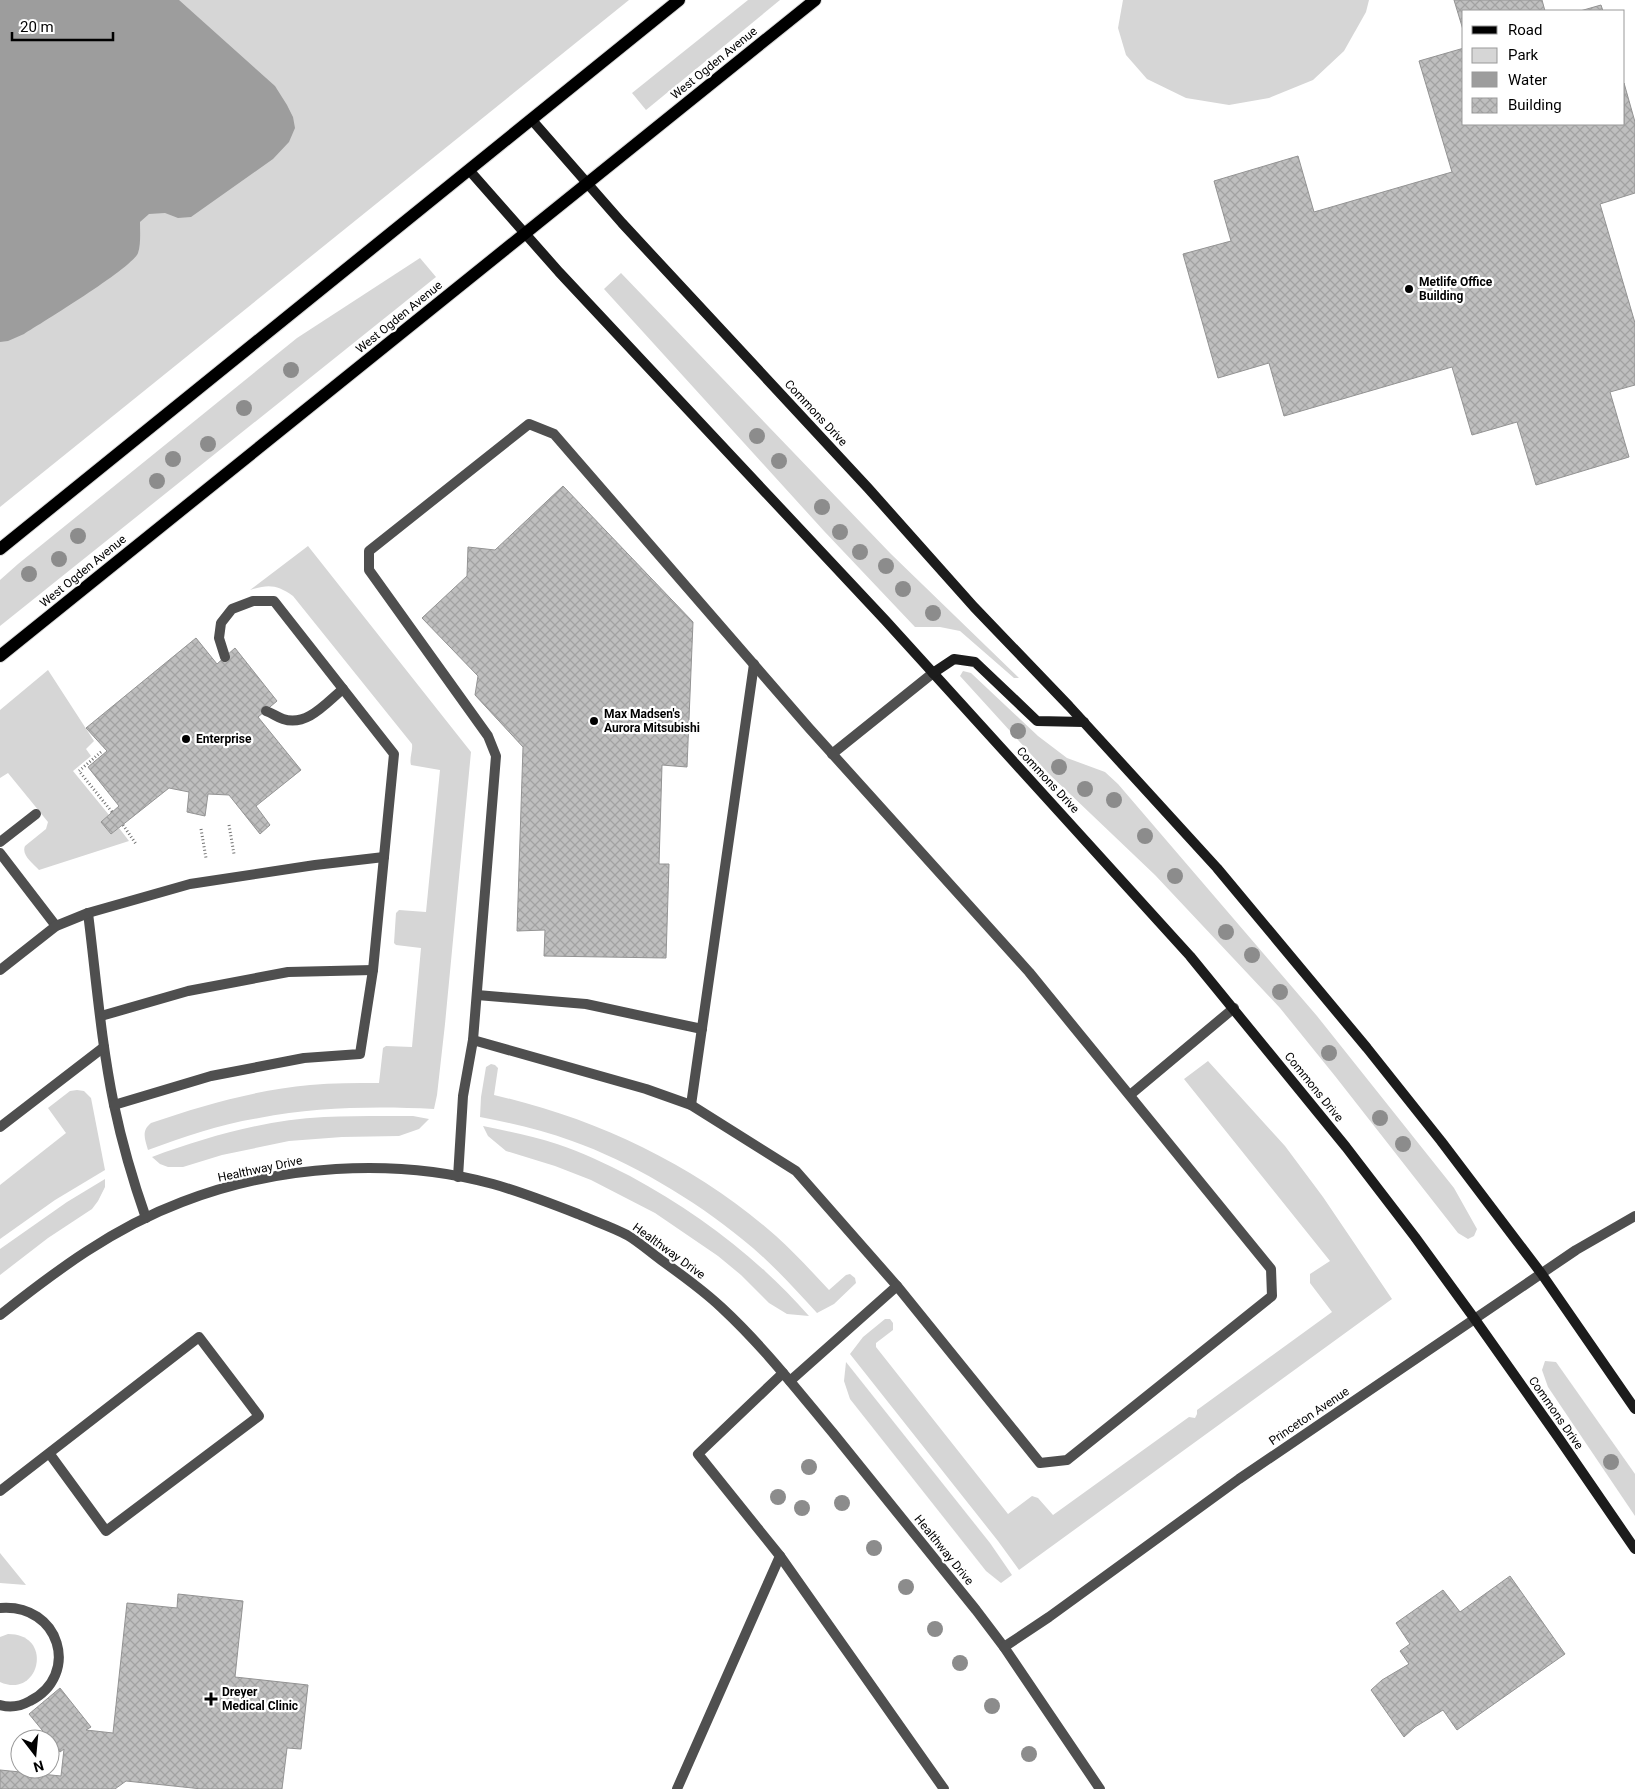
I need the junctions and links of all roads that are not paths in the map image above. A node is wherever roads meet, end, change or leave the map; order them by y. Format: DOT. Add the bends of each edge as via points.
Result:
graph roads {
  1 [pos="679,0"];
  2 [pos="815,0"];
  3 [pos="531,119"];
  4 [pos="470,170"];
  5 [pos="587,183"];
  6 [pos="526,234"];
  7 [pos="0,549"];
  8 [pos="0,656"];
  9 [pos="225,658"];
  10 [pos="754,664"];
  11 [pos="933,673"];
  12 [pos="343,689"];
  13 [pos="266,710"];
  14 [pos="1084,722"];
  15 [pos="832,754"];
  16 [pos="36,814"];
  17 [pos="0,842"];
  18 [pos="0,853"];
  19 [pos="384,857"];
  20 [pos="88,913"];
  21 [pos="56,926"];
  22 [pos="0,970"];
  23 [pos="373,970"];
  24 [pos="477,995"];
  25 [pos="1234,1008"];
  26 [pos="100,1016"];
  27 [pos="702,1029"];
  28 [pos="473,1040"];
  29 [pos="104,1046"];
  30 [pos="1130,1095"];
  31 [pos="114,1104"];
  32 [pos="691,1106"];
  33 [pos="0,1127"];
  34 [pos="458,1177"];
  35 [pos="1635,1216"];
  36 [pos="146,1218"];
  37 [pos="1541,1273"];
  38 [pos="897,1286"];
  39 [pos="0,1316"];
  40 [pos="1474,1318"];
  41 [pos="787,1377"];
  42 [pos="1635,1410"];
  43 [pos="49,1453"];
  44 [pos="0,1490"];
  45 [pos="1635,1550"];
  46 [pos="780,1556"];
  47 [pos="0,1608"];
  48 [pos="1004,1647"];
  49 [pos="0,1705"];
  50 [pos="677,1789"];
  51 [pos="944,1789"];
  52 [pos="1100,1789"];
  1 -- 3 [label="main road"];
  2 -- 5 [label="main road, West Ogden Avenue"];
  3 -- 4 [label="main road"];
  3 -- 5 [label="street, Commons Drive"];
  4 -- 6 [label="street, Commons Drive"];
  4 -- 7 [label="main road"];
  5 -- 6 [label="main road, West Ogden Avenue"];
  5 -- 14 [label="street, Commons Drive" via="974,607"];
  6 -- 8 [label="main road, West Ogden Avenue"];
  6 -- 11 [label="street, Commons Drive"];
  9 -- 12 [label="street" via="219,638 222,623 232,609 253,601 274,601"];
  10 -- 15 [label="street"];
  10 -- 24 [label="street" via="554,434 529,424 369,551 369,570 488,736 496,756"];
  10 -- 27 [label="street"];
  11 -- 14 [label="street" via="954,659 975,662 1037,721"];
  11 -- 15 [label="street"];
  11 -- 25 [label="street, Commons Drive"];
  12 -- 13 [label="street" via="302,721 285,720"];
  12 -- 19 [label="street" via="394,754"];
  14 -- 37 [label="street, Commons Drive" via="1217,868 1367,1048"];
  15 -- 30 [label="street" via="1029,972"];
  16 -- 17 [label="street"];
  18 -- 21 [label="street"];
  19 -- 20 [label="street" via="190,884"];
  19 -- 23 [label="street"];
  20 -- 21 [label="street"];
  20 -- 26 [label="street"];
  21 -- 22 [label="street"];
  23 -- 26 [label="street" via="288,972 188,990"];
  23 -- 31 [label="street" via="360,1054 304,1058 211,1076"];
  24 -- 27 [label="street" via="586,1004"];
  24 -- 28 [label="street"];
  25 -- 30 [label="street"];
  25 -- 40 [label="street, Commons Drive" via="1346,1147"];
  26 -- 29 [label="street"];
  27 -- 32 [label="street"];
  28 -- 32 [label="street" via="646,1089"];
  28 -- 34 [label="street" via="463,1096"];
  29 -- 31 [label="street"];
  29 -- 33 [label="street"];
  30 -- 38 [label="street" via="1271,1269 1272,1296 1067,1460 1040,1464"];
  31 -- 36 [label="street" via="127,1160"];
  32 -- 38 [label="street" via="796,1171"];
  34 -- 36 [label="street, Healthway Drive" via="403,1170 351,1168 310,1171 227,1187"];
  34 -- 41 [label="street, Healthway Drive" via="538,1198 628,1235 722,1307"];
  35 -- 37 [label="street, Princeton Avenue"];
  36 -- 39 [label="street, Healthway Drive" via="83,1252"];
  37 -- 40 [label="street, Princeton Avenue"];
  37 -- 42 [label="street, Commons Drive"];
  38 -- 41 [label="street"];
  40 -- 45 [label="street, Commons Drive"];
  40 -- 48 [label="street, Princeton Avenue" via="1239,1479"];
  41 -- 46 [label="street" via="698,1454"];
  41 -- 48 [label="street, Healthway Drive"];
  43 -- 43 [label="street" via="199,1337 259,1416 106,1532"];
  43 -- 44 [label="street"];
  46 -- 50 [label="street"];
  46 -- 51 [label="street"];
  47 -- 49 [label="street" via="29,1611 44,1621 54,1634 58,1651 57,1668 51,1684 39,1697 23,1705"];
  48 -- 52 [label="street, Healthway Drive"];
}
